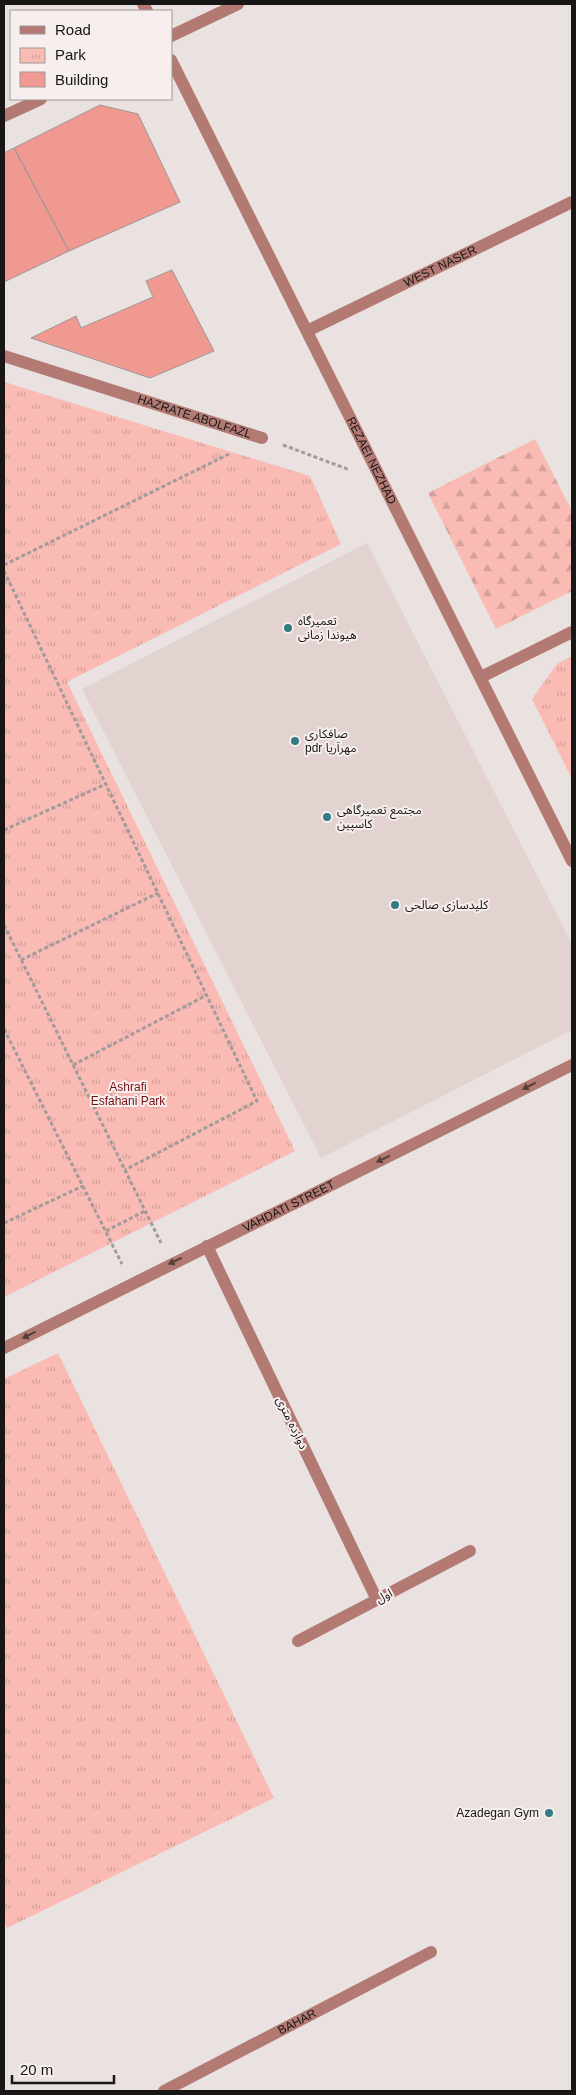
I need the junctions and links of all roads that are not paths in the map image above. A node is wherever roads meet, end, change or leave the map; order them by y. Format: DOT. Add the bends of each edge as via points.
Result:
graph roads {
  1 [pos="238,4"];
  2 [pos="172,36"];
  3 [pos="172,62"];
  4 [pos="39,100"];
  5 [pos="4,116"];
  6 [pos="572,202"];
  7 [pos="307,331"];
  8 [pos="4,356"];
  9 [pos="262,438"];
  10 [pos="572,632"];
  11 [pos="481,677"];
  12 [pos="572,861"];
  13 [pos="572,1065"];
  14 [pos="207,1246"];
  15 [pos="4,1348"];
  16 [pos="470,1552"];
  17 [pos="377,1600"];
  18 [pos="298,1641"];
  19 [pos="431,1952"];
  20 [pos="164,2091"];
  1 -- 2 [label="street"];
  3 -- 7 [label="street, REZAEI NEZHAD"];
  4 -- 5 [label="street"];
  6 -- 7 [label="street, WEST NASER"];
  7 -- 11 [label="street, REZAEI NEZHAD"];
  8 -- 9 [label="street, HAZRATE ABOLFAZL"];
  10 -- 11 [label="street"];
  11 -- 12 [label="street, REZAEI NEZHAD"];
  13 -- 14 [label="street, VAHDATI STREET, one-way"];
  14 -- 15 [label="street, VAHDATI STREET, one-way"];
  14 -- 17 [label="street, دوازده متری"];
  16 -- 17 [label="street, اول"];
  17 -- 18 [label="street, اول"];
  19 -- 20 [label="street, BAHAR"];
}
